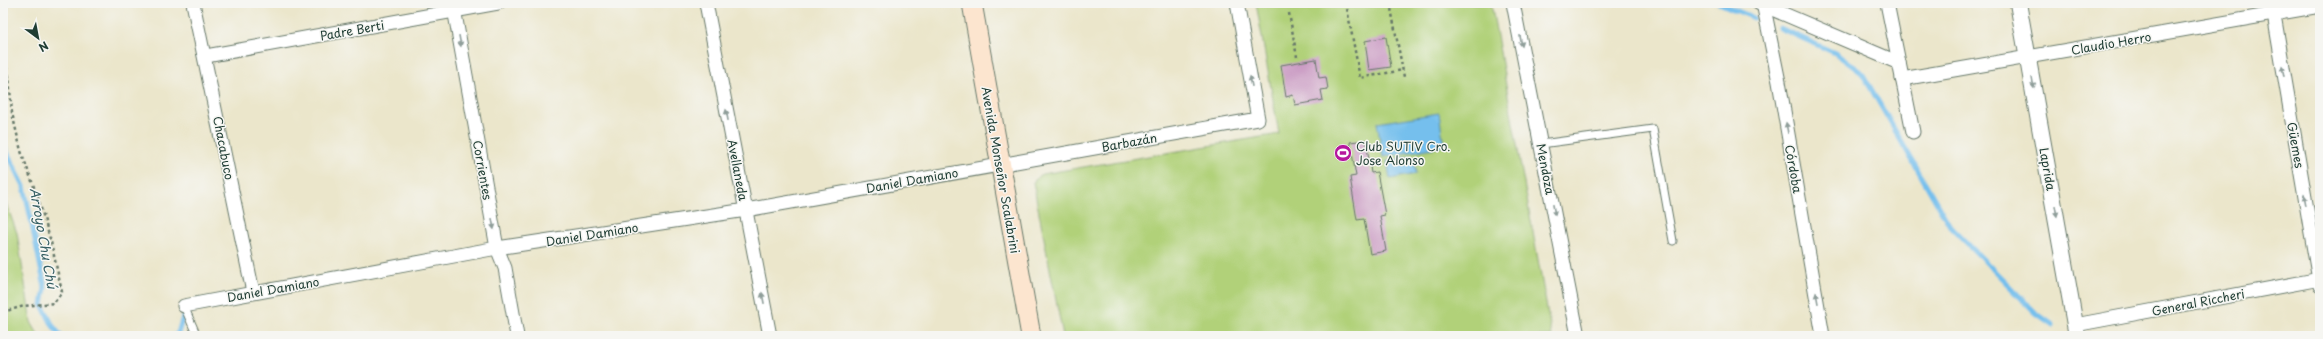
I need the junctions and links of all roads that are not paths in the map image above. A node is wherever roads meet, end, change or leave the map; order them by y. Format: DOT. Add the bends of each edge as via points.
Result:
graph roads {
  1 [pos="193,3"];
  2 [pos="498,3"];
  3 [pos="706,3"];
  4 [pos="972,3"];
  5 [pos="1237,3"];
  6 [pos="1513,3"];
  7 [pos="1887,3"];
  8 [pos="2018,3"];
  9 [pos="1761,4"];
  10 [pos="2320,6"];
  11 [pos="454,7"];
  12 [pos="2273,9"];
  13 [pos="206,56"];
  14 [pos="2029,57"];
  15 [pos="1899,63"];
  16 [pos="1902,79"];
  17 [pos="1913,132"];
  18 [pos="1542,144"];
  19 [pos="1000,165"];
  20 [pos="746,210"];
  21 [pos="1673,241"];
  22 [pos="497,248"];
  23 [pos="2320,282"];
  24 [pos="253,292"];
  25 [pos="184,306"];
  26 [pos="2076,330"];
  27 [pos="196,336"];
  28 [pos="517,336"];
  29 [pos="770,336"];
  30 [pos="1032,336"];
  31 [pos="1578,336"];
  32 [pos="1823,336"];
  1 -- 13 [label="street, Chacabuco"];
  2 -- 11 [label="street, Padre Berti"];
  20 -- 3 [label="street, Avellaneda, one-way"];
  4 -- 19 [label="main road, Avenida Monseñor Scalabrini"];
  19 -- 5 [label="street, Barbazán, one-way" via="1258,119"];
  6 -- 18 [label="street, Mendoza, one-way"];
  7 -- 15 [label="street"];
  8 -- 14 [label="street, Laprida"];
  9 -- 15 [label="street"];
  32 -- 9 [label="street, Córdoba, one-way" via="1779,82"];
  10 -- 12 [label="street, Claudio Herro"];
  11 -- 13 [label="street, Padre Berti"];
  11 -- 22 [label="street, Corrientes, one-way"];
  12 -- 14 [label="street, Claudio Herro"];
  23 -- 12 [label="street, Güemes, one-way"];
  13 -- 24 [label="street, Chacabuco"];
  14 -- 16 [label="street, Claudio Herro"];
  14 -- 26 [label="street, Laprida, one-way"];
  15 -- 16 [label="street"];
  16 -- 17 [label="street"];
  18 -- 21 [label="lane" via="1653,129"];
  18 -- 31 [label="street, Mendoza, one-way"];
  19 -- 20 [label="street, Daniel Damiano"];
  19 -- 30 [label="main road, Avenida Monseñor Scalabrini"];
  20 -- 22 [label="street, Daniel Damiano"];
  29 -- 20 [label="street, Avellaneda, one-way"];
  22 -- 24 [label="street, Daniel Damiano"];
  22 -- 28 [label="street, Corrientes" via="505,268"];
  23 -- 26 [label="street, General Riccheri"];
  24 -- 25 [label="street, Daniel Damiano"];
  25 -- 27 [label="lane"];
}
